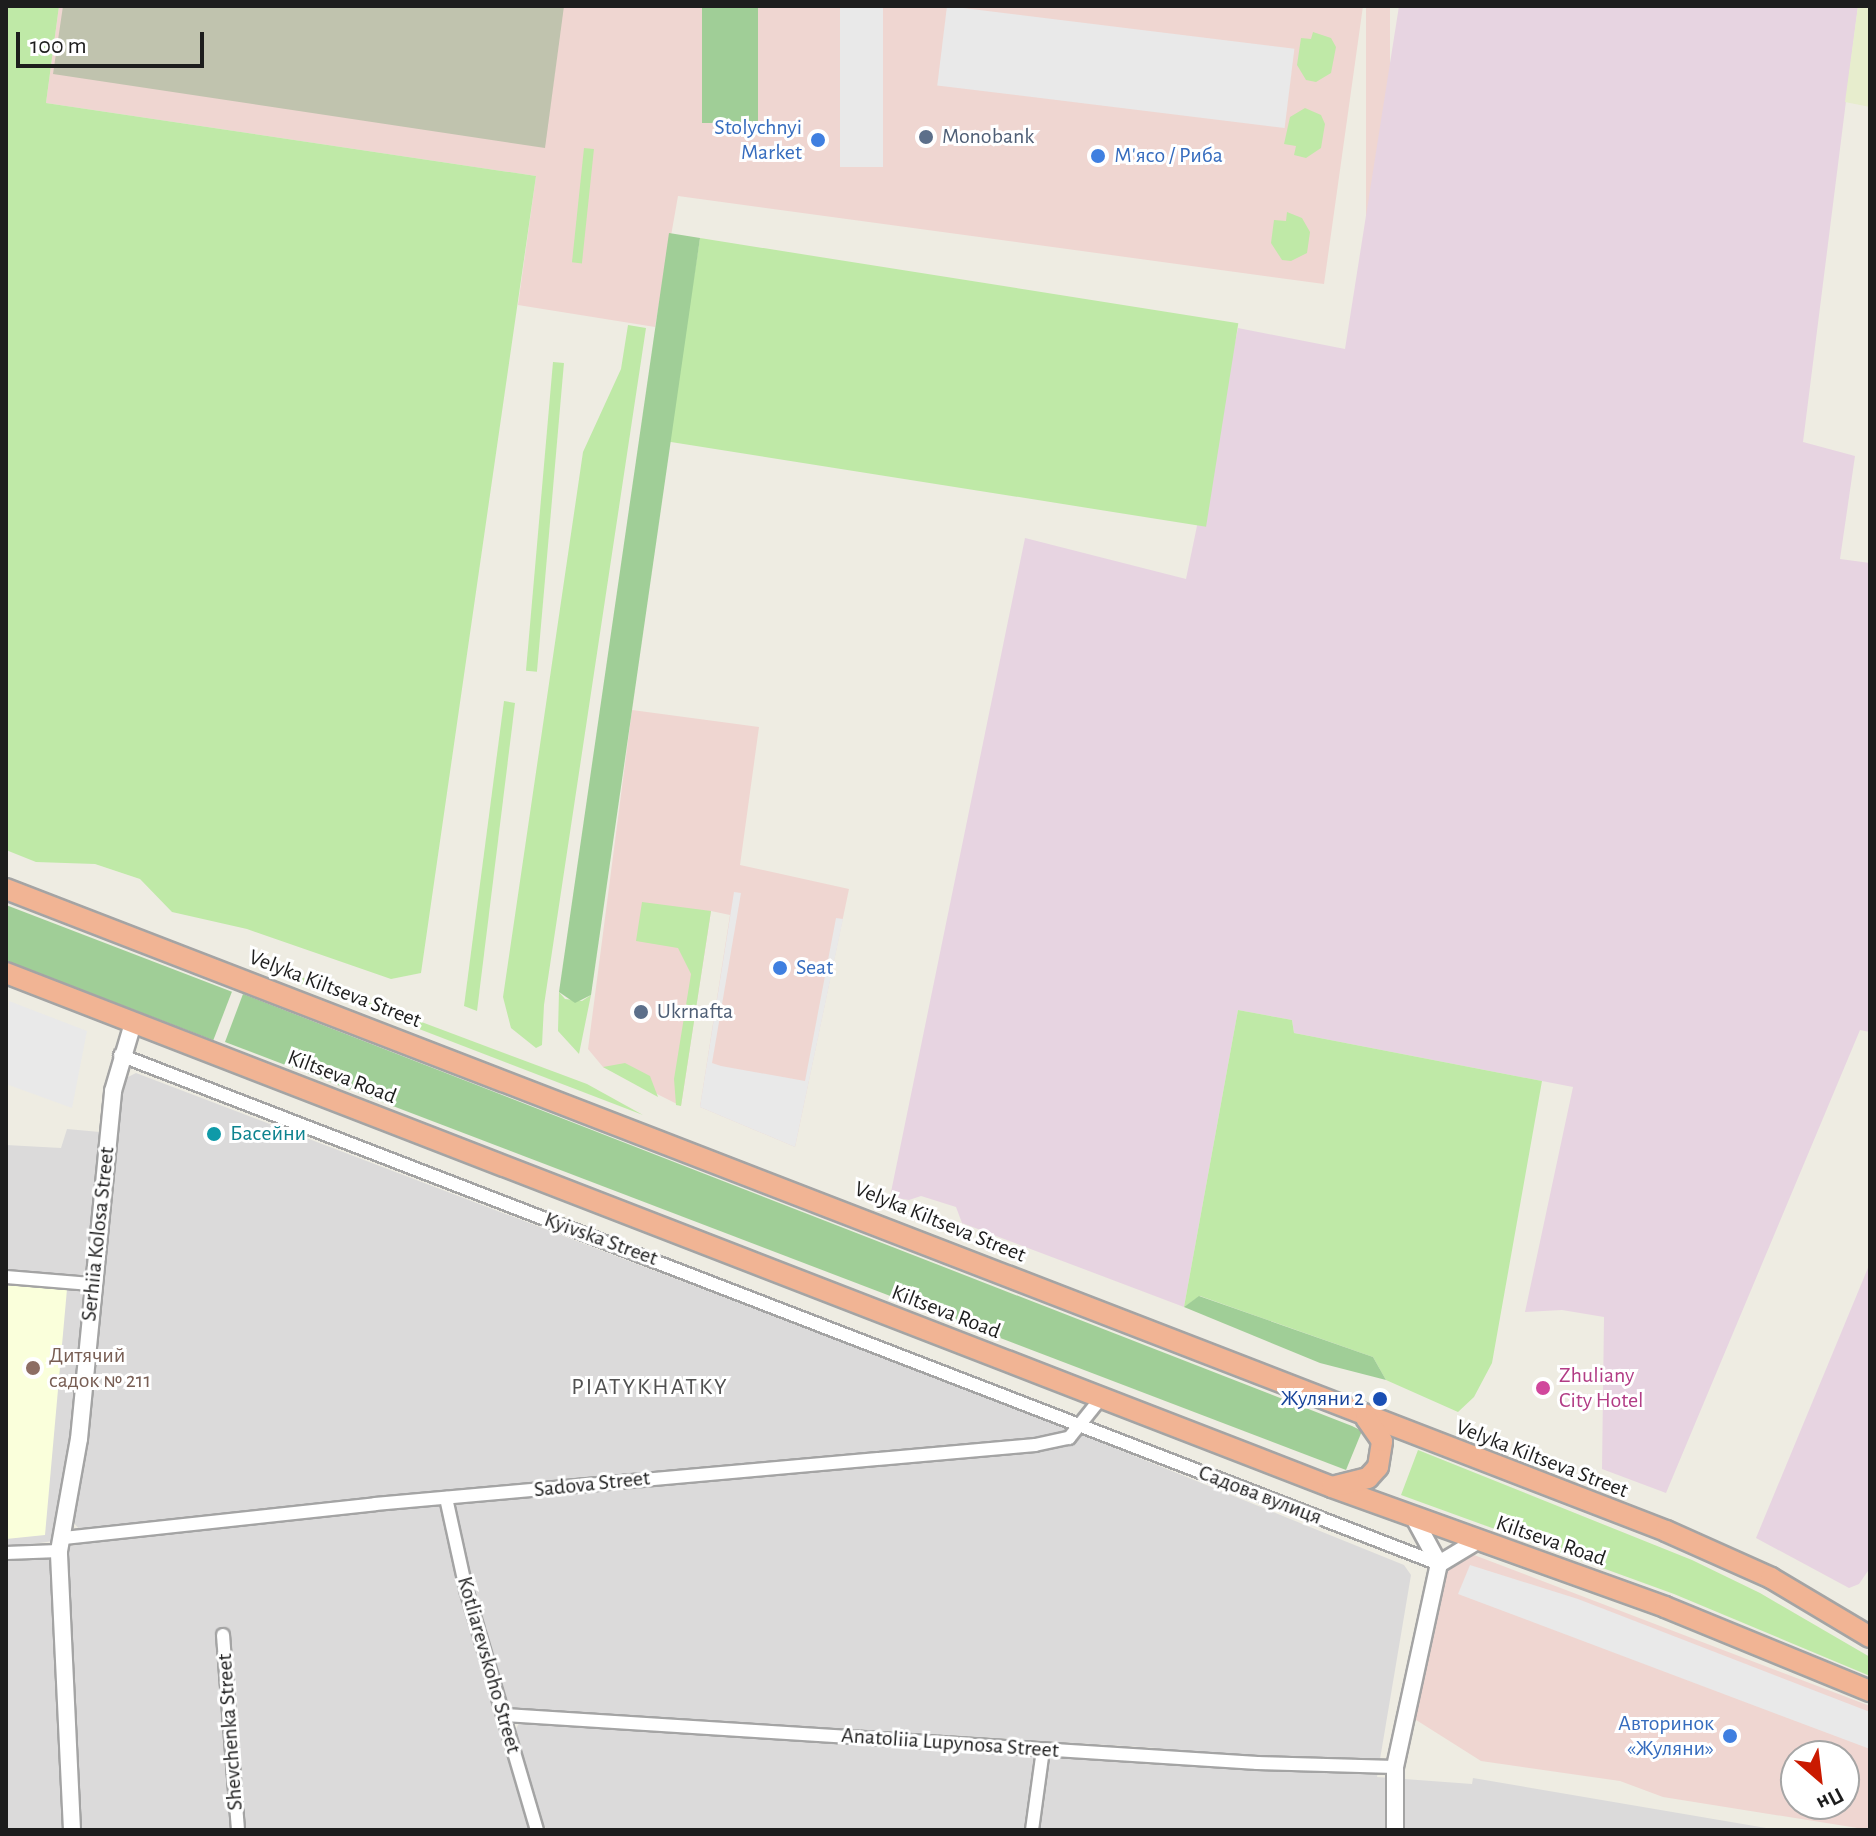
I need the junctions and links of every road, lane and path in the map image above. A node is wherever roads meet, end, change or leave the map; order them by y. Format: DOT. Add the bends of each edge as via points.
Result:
graph roads {
  1 [pos="6,889"];
  2 [pos="6,973"];
  3 [pos="133,1023"];
  4 [pos="120,1055"];
  5 [pos="6,1277"];
  6 [pos="91,1284"];
  7 [pos="1101,1398"];
  8 [pos="1366,1418"];
  9 [pos="1081,1427"];
  10 [pos="1332,1487"];
  11 [pos="446,1498"];
  12 [pos="1414,1518"];
  13 [pos="1477,1541"];
  14 [pos="62,1545"];
  15 [pos="6,1553"];
  16 [pos="1439,1564"];
  17 [pos="223,1635"];
  18 [pos="1870,1637"];
  19 [pos="1870,1691"];
  20 [pos="505,1715"];
  21 [pos="1043,1750"];
  22 [pos="1395,1767"];
  23 [pos="72,1830"];
  24 [pos="238,1830"];
  25 [pos="537,1830"];
  26 [pos="1032,1830"];
  27 [pos="1395,1830"];
  1 -- 8 [label="highway, Velyka Kiltseva Street" via="922,1240"];
  2 -- 3 [label="highway, Kiltseva Road"];
  3 -- 4 [label="street, Serhiia Kolosa Street"];
  3 -- 7 [label="highway, Kiltseva Road"];
  4 -- 6 [label="street, Serhiia Kolosa Street"];
  4 -- 9 [label="street, Kyivska Street"];
  5 -- 6 [label="street"];
  6 -- 14 [label="street, Serhiia Kolosa Street" via="79,1439"];
  7 -- 9 [label="street"];
  7 -- 10 [label="highway, Kiltseva Road"];
  8 -- 10 [label="highway" via="1382,1441 1378,1467 1368,1478"];
  8 -- 18 [label="highway, Velyka Kiltseva Street" via="1709,1549"];
  9 -- 11 [label="street, Sadova Street" via="1069,1438 1035,1445"];
  9 -- 16 [label="street, Садова вулиця"];
  10 -- 12 [label="highway, Kiltseva Road"];
  11 -- 14 [label="street, Sadova Street"];
  11 -- 20 [label="street, Kotliarevskoho Street" via="466,1589"];
  12 -- 13 [label="highway, Kiltseva Road"];
  12 -- 16 [label="street"];
  13 -- 16 [label="street"];
  13 -- 19 [label="highway, Kiltseva Road" via="1665,1607"];
  14 -- 15 [label="street, Sadova Street"];
  14 -- 23 [label="street, Serhiia Kolosa Street"];
  16 -- 22 [label="street"];
  17 -- 24 [label="street, Shevchenka Street"];
  20 -- 21 [label="street, Anatoliia Lupynosa Street"];
  20 -- 25 [label="street, Kotliarevskoho Street"];
  21 -- 22 [label="street, Anatoliia Lupynosa Street"];
  21 -- 26 [label="street"];
  22 -- 27 [label="street"];
}
